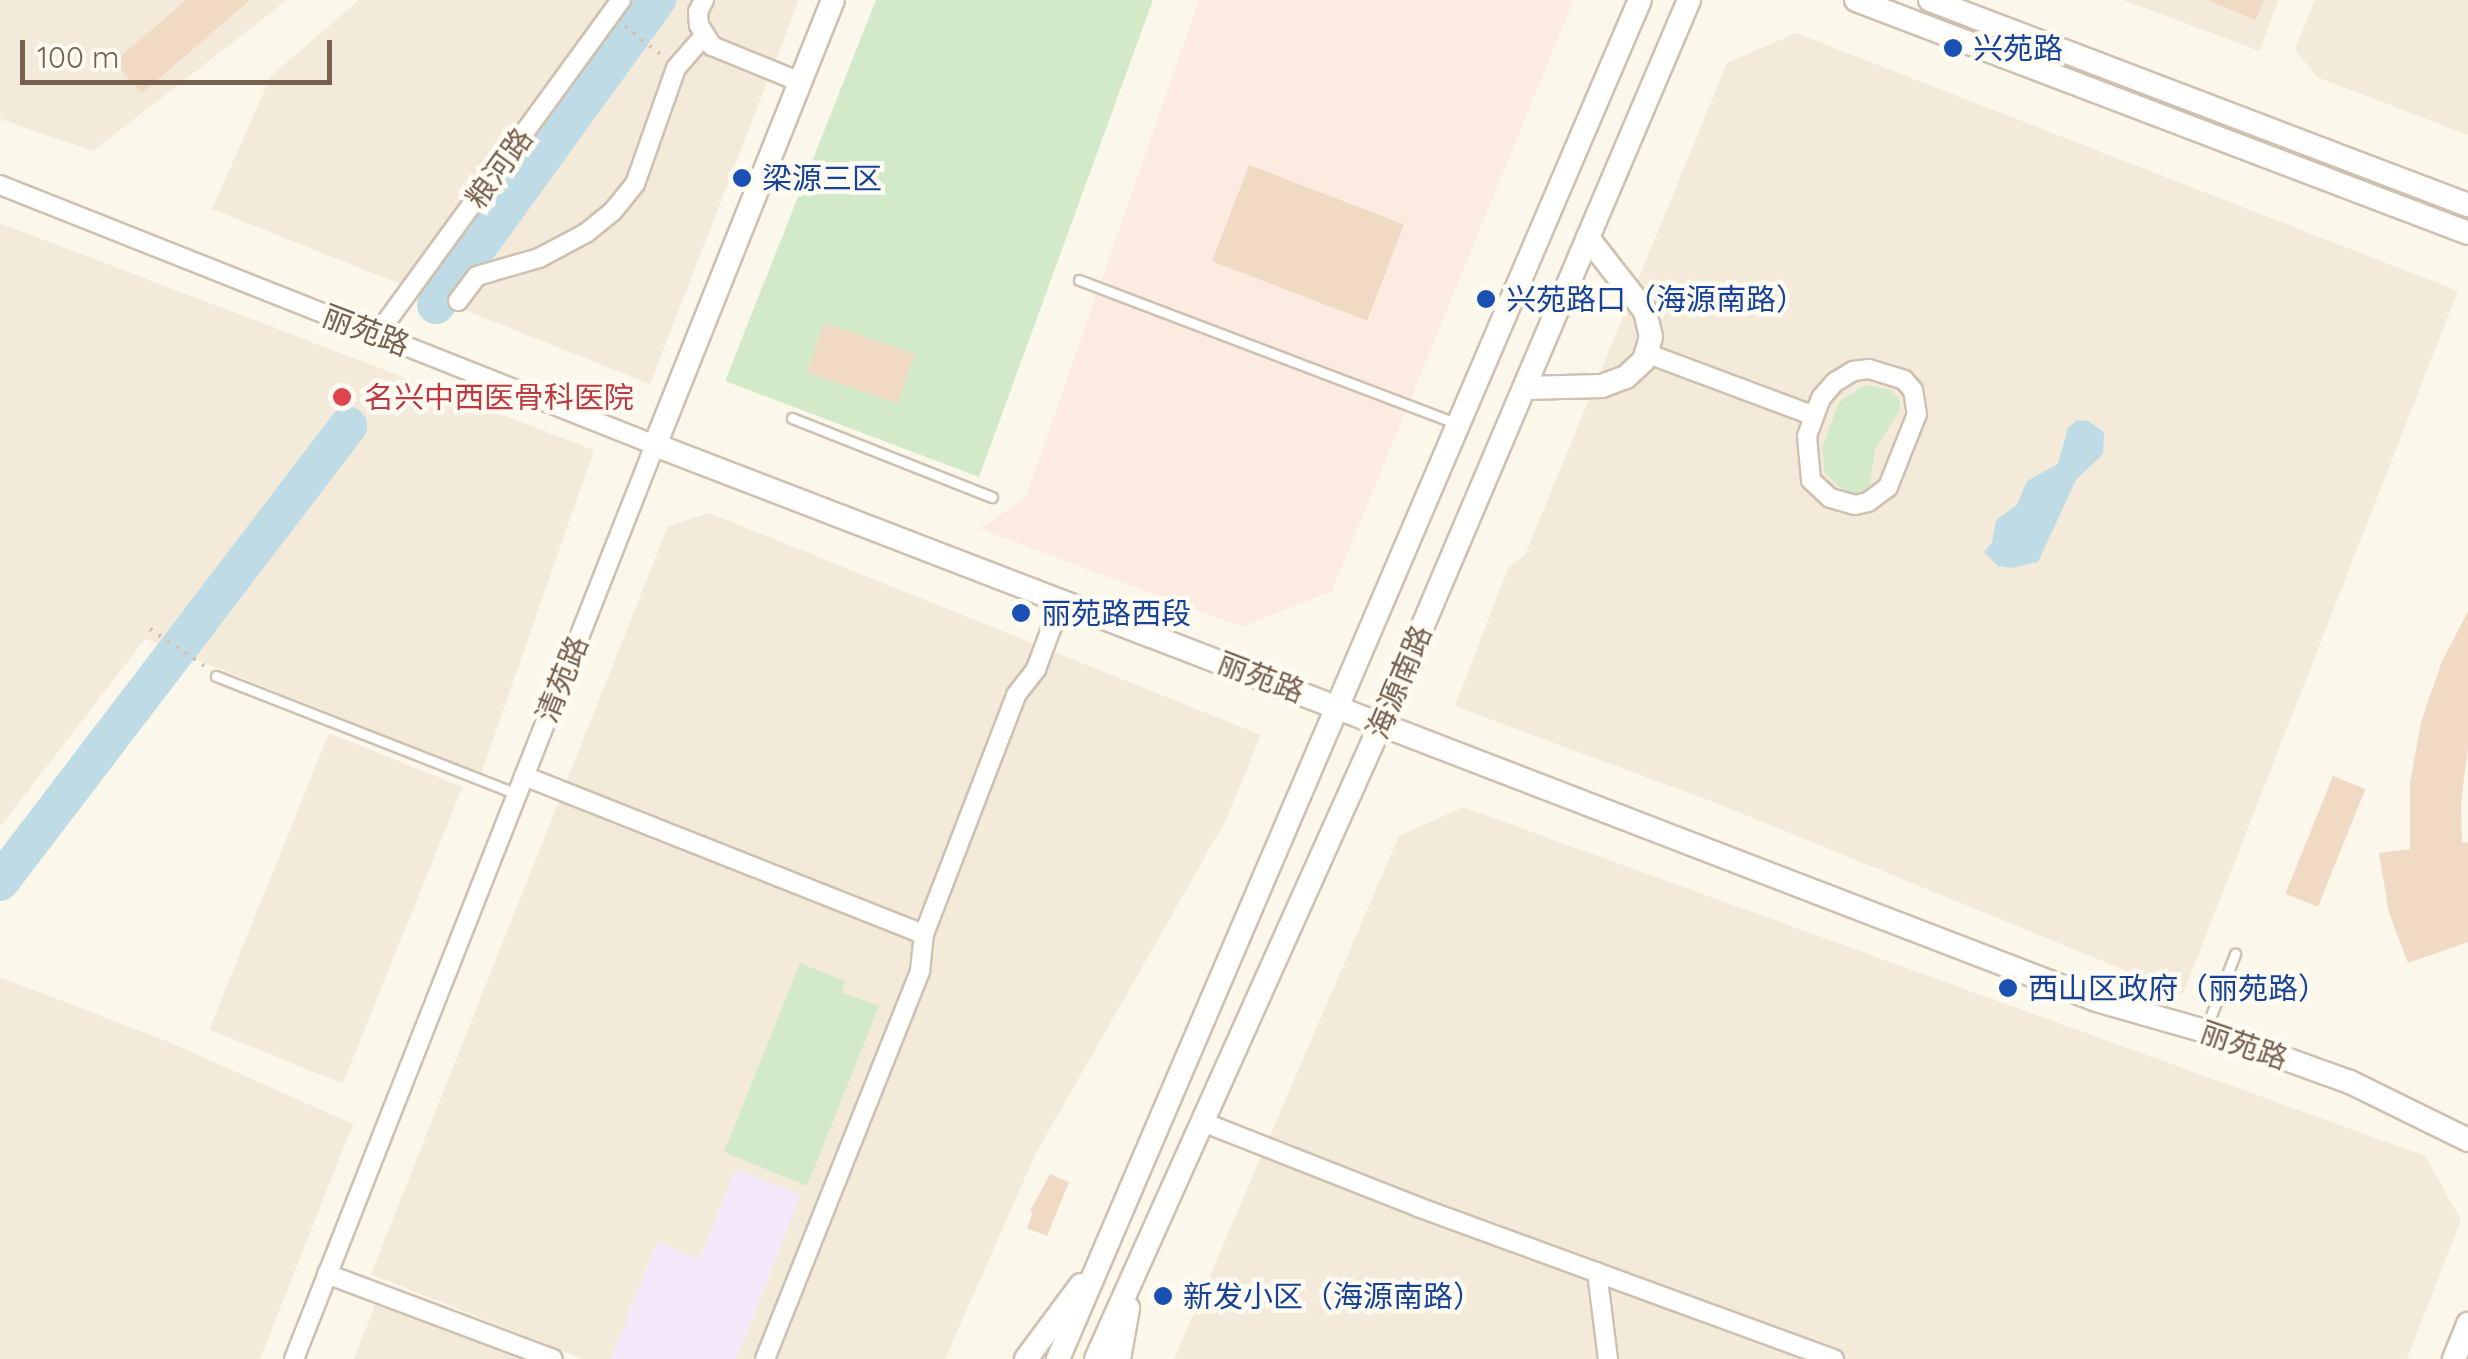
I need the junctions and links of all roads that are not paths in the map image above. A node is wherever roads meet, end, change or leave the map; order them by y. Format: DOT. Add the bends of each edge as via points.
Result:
graph roads {
  1 [pos="704,0"];
  2 [pos="833,0"];
  3 [pos="1640,0"];
  4 [pos="1689,0"];
  5 [pos="1856,0"];
  6 [pos="1930,0"];
  7 [pos="616,7"];
  8 [pos="703,37"];
  9 [pos="800,82"];
  10 [pos="0,184"];
  11 [pos="2468,205"];
  12 [pos="2468,233"];
  13 [pos="1588,238"];
  14 [pos="1079,280"];
  15 [pos="458,301"];
  16 [pos="376,336"];
  17 [pos="1646,353"];
  18 [pos="1524,388"];
  19 [pos="1812,415"];
  20 [pos="792,418"];
  21 [pos="1459,424"];
  22 [pos="655,445"];
  23 [pos="992,497"];
  24 [pos="1062,600"];
  25 [pos="216,676"];
  26 [pos="1338,707"];
  27 [pos="1381,724"];
  28 [pos="520,785"];
  29 [pos="924,934"];
  30 [pos="2235,954"];
  31 [pos="2205,1032"];
  32 [pos="1205,1123"];
  33 [pos="2468,1140"];
  34 [pos="1104,1254"];
  35 [pos="1136,1268"];
  36 [pos="1597,1272"];
  37 [pos="327,1274"];
  38 [pos="2468,1324"];
  39 [pos="294,1359"];
  40 [pos="553,1359"];
  41 [pos="766,1359"];
  42 [pos="1026,1359"];
  43 [pos="1058,1359"];
  44 [pos="1096,1359"];
  45 [pos="1119,1359"];
  46 [pos="1608,1359"];
  47 [pos="1834,1359"];
  48 [pos="2454,1359"];
  1 -- 8 [label="street" via="698,12"];
  2 -- 9 [label="main road, 清苑路"];
  3 -- 21 [label="main road, 海源南路"];
  4 -- 13 [label="main road, 海源南路"];
  5 -- 12 [label="main road"];
  6 -- 11 [label="main road"];
  7 -- 16 [label="street, 粮河路"];
  8 -- 9 [label="street"];
  8 -- 15 [label="street" via="676,68 635,184 612,211 538,258 477,276"];
  9 -- 22 [label="main road, 清苑路"];
  10 -- 16 [label="street, 丽苑路"];
  13 -- 17 [label="main road" via="1645,311 1651,337"];
  13 -- 18 [label="main road, 海源南路"];
  14 -- 21 [label="lane"];
  16 -- 22 [label="street, 丽苑路"];
  17 -- 18 [label="main road" via="1636,370 1614,383"];
  17 -- 19 [label="street"];
  18 -- 27 [label="main road, 海源南路"];
  19 -- 19 [label="street" via="1806,462 1811,480 1830,498 1856,504 1888,487 1916,426 1917,401 1894,374 1853,371"];
  20 -- 23 [label="lane"];
  21 -- 26 [label="main road, 海源南路"];
  22 -- 24 [label="main road, 丽苑路"];
  22 -- 28 [label="street, 清苑路"];
  24 -- 26 [label="main road, 丽苑路"];
  24 -- 29 [label="street" via="1036,669 1016,695"];
  25 -- 28 [label="lane"];
  26 -- 27 [label="main road, 丽苑路"];
  26 -- 34 [label="main road, 海源南路"];
  27 -- 31 [label="main road, 丽苑路" via="2096,1000"];
  27 -- 32 [label="main road, 海源南路"];
  28 -- 29 [label="street"];
  28 -- 37 [label="street, 清苑路"];
  29 -- 41 [label="street" via="920,971"];
  30 -- 31 [label="lane"];
  31 -- 33 [label="main road, 丽苑路" via="2350,1082"];
  32 -- 35 [label="main road, 海源南路"];
  32 -- 36 [label="street"];
  34 -- 42 [label="main road"];
  34 -- 43 [label="main road, 海源南路"];
  35 -- 44 [label="main road, 海源南路"];
  35 -- 45 [label="main road"];
  36 -- 46 [label="street"];
  36 -- 47 [label="street"];
  37 -- 39 [label="street, 清苑路"];
  37 -- 40 [label="street"];
  38 -- 48 [label="main road"];
}
